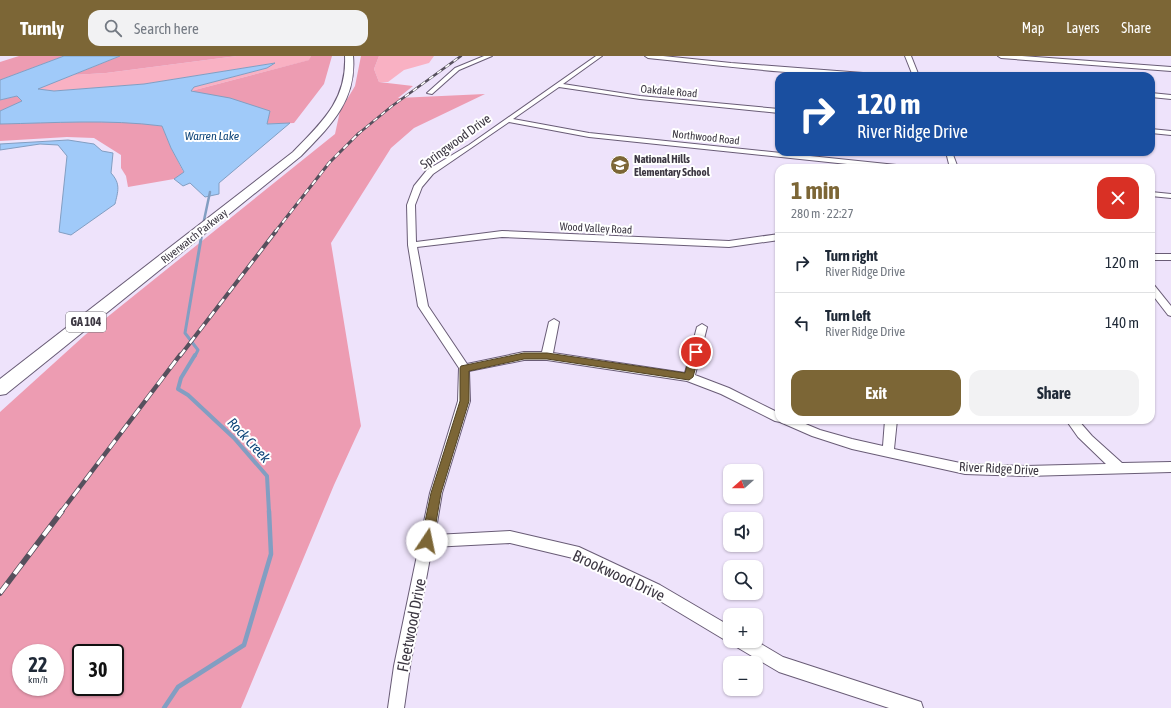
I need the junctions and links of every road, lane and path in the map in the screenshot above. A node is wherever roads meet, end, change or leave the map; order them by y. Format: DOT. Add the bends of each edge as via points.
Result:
graph roads {
  1 [pos="340,56"];
  2 [pos="349,56"];
  3 [pos="489,56"];
  4 [pos="599,56"];
  5 [pos="648,56"];
  6 [pos="908,56"];
  7 [pos="1001,56"];
  8 [pos="1171,69"];
  9 [pos="831,72"];
  10 [pos="914,72"];
  11 [pos="557,85"];
  12 [pos="430,93"];
  13 [pos="1155,95"];
  14 [pos="1171,97"];
  15 [pos="775,112"];
  16 [pos="506,120"];
  17 [pos="1155,131"];
  18 [pos="1171,133"];
  19 [pos="775,154"];
  20 [pos="790,156"];
  21 [pos="867,164"];
  22 [pos="1155,194"];
  23 [pos="1171,196"];
  24 [pos="233,200"];
  25 [pos="775,238"];
  26 [pos="412,245"];
  27 [pos="172,249"];
  28 [pos="1155,257"];
  29 [pos="1171,257"];
  30 [pos="1155,292"];
  31 [pos="1171,313"];
  32 [pos="554,322"];
  33 [pos="702,327"];
  34 [pos="547,356"];
  35 [pos="464,368"];
  36 [pos="0,373"];
  37 [pos="689,377"];
  38 [pos="0,389"];
  39 [pos="775,416"];
  40 [pos="795,424"];
  41 [pos="892,424"];
  42 [pos="1074,424"];
  43 [pos="888,453"];
  44 [pos="1171,467"];
  45 [pos="1119,468"];
  46 [pos="427,541"];
  47 [pos="723,631"];
  48 [pos="753,648"];
  49 [pos="396,708"];
  50 [pos="915,708"];
  1 -- 24 [label="main road, Riverwatch Parkway / GA 104" via="340,80 325,113 309,132"];
  2 -- 24 [label="main road, Riverwatch Parkway / GA 104" via="351,77 338,108 328,121 297,154"];
  3 -- 12 [label="street" via="457,69"];
  4 -- 11 [label="street, Springwood Drive"];
  5 -- 9 [label="street"];
  6 -- 10 [label="street"];
  7 -- 8 [label="street"];
  11 -- 15 [label="street, Oakdale Road" via="617,96"];
  11 -- 16 [label="street, Springwood Drive"];
  13 -- 14 [label="street"];
  16 -- 19 [label="street, Northwood Road" via="588,135"];
  16 -- 26 [label="street, Springwood Drive" via="430,172 418,186 411,205"];
  17 -- 18 [label="street"];
  20 -- 21 [label="street, Northwood Road"];
  22 -- 23 [label="street"];
  24 -- 27 [label="main road, Riverwatch Parkway / GA 104"];
  25 -- 26 [label="street, Wood Valley Road" via="729,244 502,234"];
  26 -- 35 [label="street, Springwood Drive" via="423,306"];
  27 -- 36 [label="main road, Riverwatch Parkway / GA 104"];
  27 -- 38 [label="main road, Riverwatch Parkway / GA 104"];
  28 -- 29 [label="street"];
  30 -- 31 [label="street"];
  32 -- 34 [label="street"];
  33 -- 37 [label="street"];
  34 -- 35 [label="street" via="524,356"];
  34 -- 37 [label="street"];
  35 -- 46 [label="street" via="464,401 436,493"];
  37 -- 39 [label="street" via="725,391"];
  40 -- 43 [label="street, River Ridge Drive" via="816,433"];
  41 -- 43 [label="street"];
  42 -- 45 [label="street"];
  43 -- 45 [label="street, River Ridge Drive" via="965,469 1026,471"];
  44 -- 45 [label="street, River Ridge Drive"];
  46 -- 47 [label="street, Brookwood Drive" via="510,537 579,553 655,590"];
  46 -- 49 [label="street, Fleetwood Drive"];
  48 -- 50 [label="street" via="779,664"];
}
